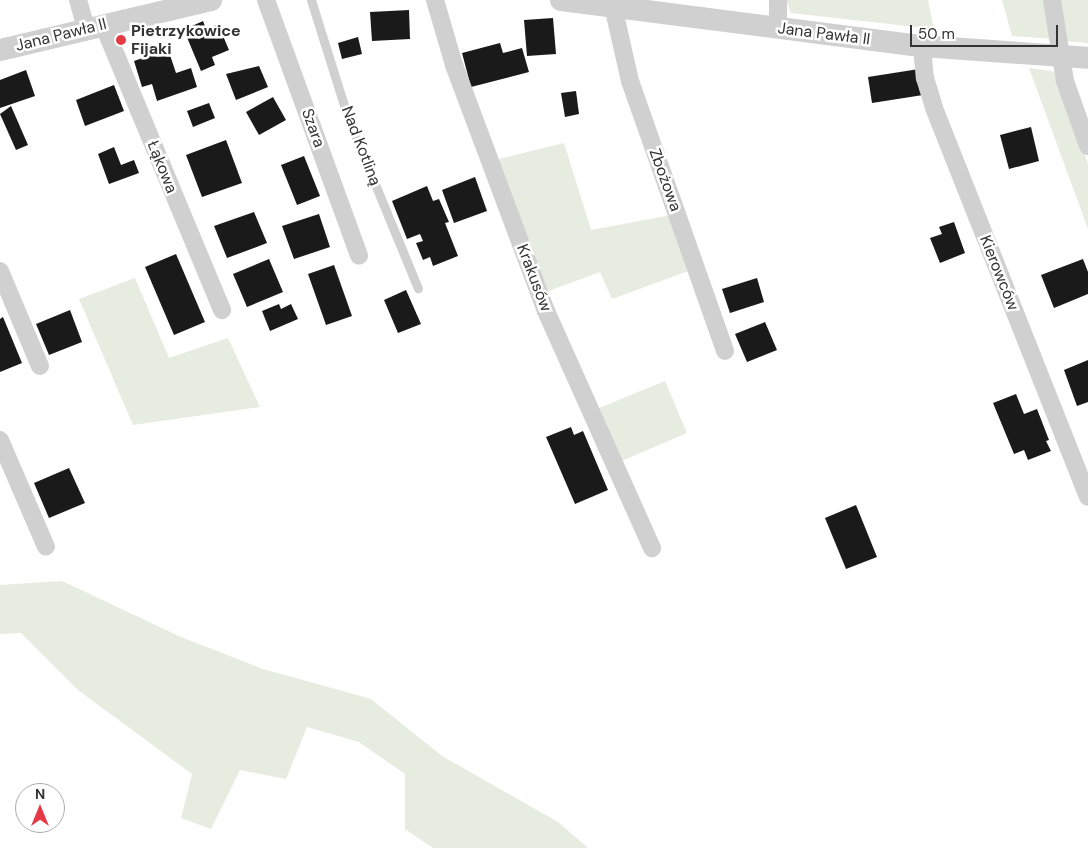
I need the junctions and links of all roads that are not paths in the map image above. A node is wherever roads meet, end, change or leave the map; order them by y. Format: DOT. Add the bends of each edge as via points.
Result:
graph roads {
  1 [pos="78,0"];
  2 [pos="211,0"];
  3 [pos="266,0"];
  4 [pos="311,0"];
  5 [pos="435,0"];
  6 [pos="561,0"];
  7 [pos="778,0"];
  8 [pos="1052,0"];
  9 [pos="607,4"];
  10 [pos="95,26"];
  11 [pos="778,28"];
  12 [pos="922,46"];
  13 [pos="0,50"];
  14 [pos="1061,56"];
  15 [pos="1088,58"];
  16 [pos="1088,146"];
  17 [pos="360,256"];
  18 [pos="0,271"];
  19 [pos="418,288"];
  20 [pos="222,310"];
  21 [pos="726,351"];
  22 [pos="40,366"];
  23 [pos="0,440"];
  24 [pos="1088,496"];
  25 [pos="46,547"];
  26 [pos="652,548"];
  1 -- 10 [label="street, Łąkowa"];
  2 -- 10 [label="street, Jana Pawła II"];
  3 -- 17 [label="street, Szara"];
  4 -- 19 [label="lane, Nad Kotliną" via="350,121"];
  5 -- 26 [label="street, Krakusów" via="454,65 546,311"];
  6 -- 9 [label="street, Jana Pawła II"];
  7 -- 11 [label="street"];
  8 -- 14 [label="street"];
  9 -- 11 [label="street, Jana Pawła II"];
  9 -- 21 [label="street, Zbożowa" via="630,81"];
  10 -- 13 [label="street, Jana Pawła II"];
  10 -- 20 [label="street, Łąkowa"];
  11 -- 12 [label="street, Jana Pawła II"];
  12 -- 14 [label="street, Jana Pawła II"];
  12 -- 24 [label="street, Kierowców" via="925,78 934,108"];
  14 -- 15 [label="street, Jana Pawła II"];
  14 -- 16 [label="street" via="1065,81"];
  18 -- 22 [label="street"];
  23 -- 25 [label="street"];
}
